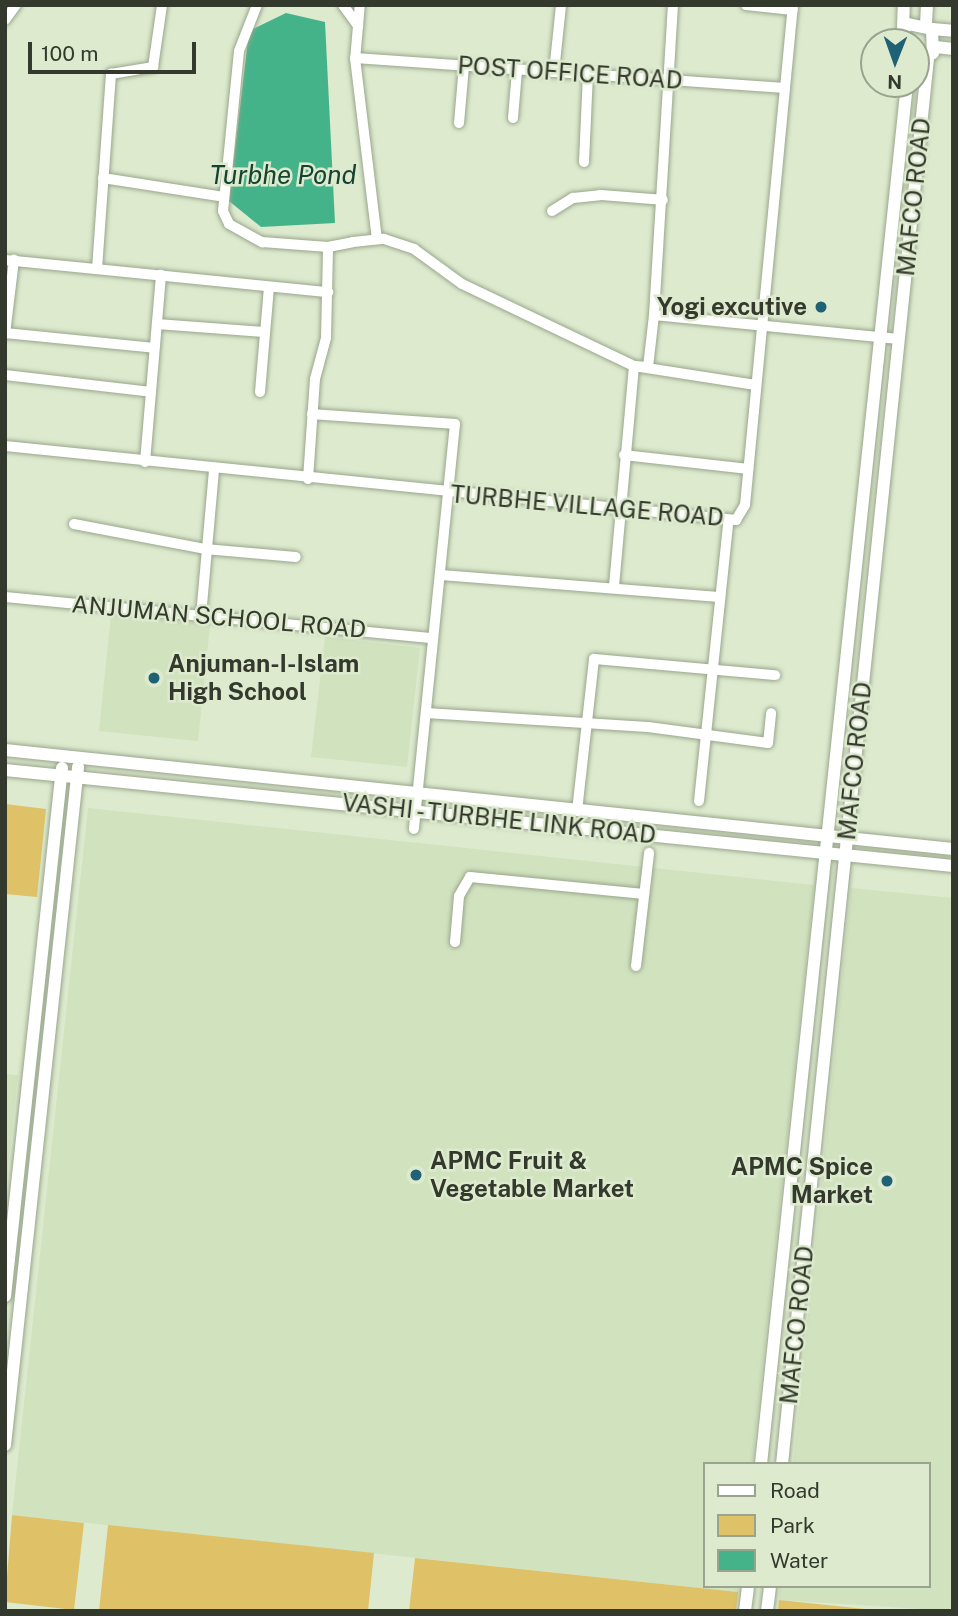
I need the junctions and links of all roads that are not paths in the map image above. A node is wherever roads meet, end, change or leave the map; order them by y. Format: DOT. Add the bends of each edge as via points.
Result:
graph roads {
  1 [pos="16,5"];
  2 [pos="162,5"];
  3 [pos="257,5"];
  4 [pos="343,5"];
  5 [pos="360,5"];
  6 [pos="561,5"];
  7 [pos="673,5"];
  8 [pos="746,5"];
  9 [pos="904,5"];
  10 [pos="928,5"];
  11 [pos="793,7"];
  12 [pos="5,20"];
  13 [pos="358,26"];
  14 [pos="929,26"];
  15 [pos="902,27"];
  16 [pos="953,31"];
  17 [pos="953,49"];
  18 [pos="930,55"];
  19 [pos="355,58"];
  20 [pos="464,66"];
  21 [pos="517,70"];
  22 [pos="554,72"];
  23 [pos="588,75"];
  24 [pos="668,80"];
  25 [pos="785,88"];
  26 [pos="906,98"];
  27 [pos="923,98"];
  28 [pos="513,118"];
  29 [pos="458,123"];
  30 [pos="584,162"];
  31 [pos="103,178"];
  32 [pos="224,197"];
  33 [pos="663,200"];
  34 [pos="552,211"];
  35 [pos="377,239"];
  36 [pos="328,247"];
  37 [pos="10,260"];
  38 [pos="97,269"];
  39 [pos="161,275"];
  40 [pos="269,287"];
  41 [pos="328,292"];
  42 [pos="7,302"];
  43 [pos="654,315"];
  44 [pos="883,320"];
  45 [pos="901,322"];
  46 [pos="157,324"];
  47 [pos="762,326"];
  48 [pos="264,332"];
  49 [pos="5,334"];
  50 [pos="881,337"];
  51 [pos="899,339"];
  52 [pos="155,348"];
  53 [pos="634,366"];
  54 [pos="5,375"];
  55 [pos="756,385"];
  56 [pos="151,392"];
  57 [pos="260,392"];
  58 [pos="312,414"];
  59 [pos="5,446"];
  60 [pos="624,455"];
  61 [pos="145,462"];
  62 [pos="748,468"];
  63 [pos="214,469"];
  64 [pos="308,479"];
  65 [pos="448,494"];
  66 [pos="619,511"];
  67 [pos="728,523"];
  68 [pos="861,523"];
  69 [pos="74,524"];
  70 [pos="880,525"];
  71 [pos="205,549"];
  72 [pos="296,557"];
  73 [pos="440,575"];
  74 [pos="614,586"];
  75 [pos="5,597"];
  76 [pos="720,597"];
  77 [pos="201,616"];
  78 [pos="433,638"];
  79 [pos="713,669"];
  80 [pos="775,675"];
  81 [pos="426,713"];
  82 [pos="771,713"];
  83 [pos="583,723"];
  84 [pos="705,733"];
  85 [pos="5,743"];
  86 [pos="5,750"];
  87 [pos="46,755"];
  88 [pos="63,758"];
  89 [pos="78,760"];
  90 [pos="5,770"];
  91 [pos="44,772"];
  92 [pos="61,773"];
  93 [pos="77,775"];
  94 [pos="5,776"];
  95 [pos="417,794"];
  96 [pos="699,801"];
  97 [pos="416,810"];
  98 [pos="576,811"];
  99 [pos="414,829"];
  100 [pos="828,836"];
  101 [pos="847,839"];
  102 [pos="953,849"];
  103 [pos="649,853"];
  104 [pos="826,853"];
  105 [pos="846,855"];
  106 [pos="953,866"];
  107 [pos="644,894"];
  108 [pos="455,942"];
  109 [pos="636,966"];
  110 [pos="5,1296"];
  111 [pos="5,1445"];
  112 [pos="761,1462"];
  113 [pos="782,1462"];
  114 [pos="748,1588"];
  115 [pos="770,1588"];
  116 [pos="745,1611"];
  117 [pos="767,1611"];
  1 -- 12 [label="street"];
  2 -- 31 [label="street" via="153,67 111,74"];
  3 -- 32 [label="street" via="239,51"];
  4 -- 13 [label="street"];
  5 -- 13 [label="street"];
  6 -- 22 [label="street"];
  7 -- 24 [label="street"];
  8 -- 11 [label="street"];
  9 -- 15 [label="main road"];
  10 -- 14 [label="main road"];
  11 -- 25 [label="street, TURBHE VILLAGE ROAD"];
  13 -- 19 [label="street"];
  14 -- 15 [label="main road"];
  14 -- 16 [label="main road"];
  17 -- 18 [label="main road"];
  19 -- 20 [label="street, POST OFFICE ROAD"];
  19 -- 35 [label="street"];
  20 -- 21 [label="street, POST OFFICE ROAD"];
  20 -- 29 [label="street"];
  21 -- 22 [label="street, POST OFFICE ROAD"];
  21 -- 28 [label="street"];
  22 -- 23 [label="street, POST OFFICE ROAD"];
  23 -- 24 [label="street, POST OFFICE ROAD"];
  23 -- 30 [label="street"];
  24 -- 25 [label="street, POST OFFICE ROAD"];
  24 -- 33 [label="street"];
  25 -- 47 [label="street, TURBHE VILLAGE ROAD"];
  26 -- 44 [label="main road, MAFCO ROAD"];
  27 -- 45 [label="main road, MAFCO ROAD"];
  31 -- 32 [label="street"];
  31 -- 38 [label="street"];
  32 -- 36 [label="street" via="226,218 242,234 262,242"];
  33 -- 34 [label="street" via="600,195 573,198"];
  33 -- 43 [label="street"];
  35 -- 36 [label="street"];
  35 -- 53 [label="street" via="414,249 462,284"];
  36 -- 41 [label="street"];
  37 -- 38 [label="street"];
  37 -- 42 [label="street"];
  38 -- 39 [label="street"];
  39 -- 40 [label="street"];
  39 -- 46 [label="street"];
  40 -- 41 [label="street"];
  40 -- 48 [label="street"];
  41 -- 58 [label="street"];
  42 -- 49 [label="street"];
  43 -- 47 [label="street"];
  43 -- 53 [label="street" via="648,367"];
  44 -- 45 [label="street"];
  44 -- 50 [label="main road, MAFCO ROAD"];
  45 -- 51 [label="main road, MAFCO ROAD"];
  46 -- 48 [label="street"];
  46 -- 52 [label="street"];
  47 -- 50 [label="street"];
  47 -- 55 [label="street, TURBHE VILLAGE ROAD"];
  48 -- 57 [label="street"];
  49 -- 52 [label="street"];
  50 -- 51 [label="street"];
  50 -- 68 [label="main road, MAFCO ROAD"];
  51 -- 70 [label="main road, MAFCO ROAD"];
  52 -- 56 [label="street"];
  53 -- 55 [label="street"];
  53 -- 60 [label="street"];
  54 -- 56 [label="street"];
  55 -- 62 [label="street, TURBHE VILLAGE ROAD"];
  56 -- 61 [label="street"];
  58 -- 64 [label="street"];
  58 -- 65 [label="street" via="455,425"];
  59 -- 61 [label="street, TURBHE VILLAGE ROAD"];
  60 -- 62 [label="street"];
  60 -- 66 [label="street"];
  61 -- 63 [label="street, TURBHE VILLAGE ROAD"];
  62 -- 67 [label="street, TURBHE VILLAGE ROAD" via="742,513"];
  63 -- 64 [label="street, TURBHE VILLAGE ROAD"];
  63 -- 71 [label="street"];
  64 -- 65 [label="street, TURBHE VILLAGE ROAD"];
  65 -- 66 [label="street, TURBHE VILLAGE ROAD"];
  65 -- 73 [label="street"];
  66 -- 67 [label="street, TURBHE VILLAGE ROAD"];
  66 -- 74 [label="street"];
  67 -- 76 [label="street"];
  68 -- 70 [label="street"];
  68 -- 100 [label="main road, MAFCO ROAD"];
  69 -- 71 [label="street"];
  70 -- 101 [label="main road, MAFCO ROAD"];
  71 -- 72 [label="street"];
  71 -- 77 [label="street"];
  73 -- 74 [label="street"];
  73 -- 78 [label="street"];
  74 -- 76 [label="street"];
  75 -- 77 [label="street, ANJUMAN SCHOOL ROAD"];
  76 -- 79 [label="street"];
  77 -- 78 [label="street, ANJUMAN SCHOOL ROAD"];
  78 -- 81 [label="street"];
  79 -- 80 [label="street"];
  79 -- 83 [label="street" via="594,659"];
  79 -- 84 [label="street"];
  81 -- 83 [label="street"];
  81 -- 95 [label="street"];
  82 -- 84 [label="street" via="768,743"];
  83 -- 84 [label="street"];
  83 -- 98 [label="street"];
  84 -- 96 [label="street"];
  85 -- 87 [label="main road"];
  86 -- 87 [label="main road"];
  87 -- 88 [label="main road, VASHI - TURBHE LINK ROAD"];
  88 -- 89 [label="main road, VASHI - TURBHE LINK ROAD"];
  88 -- 92 [label="main road"];
  89 -- 93 [label="main road"];
  89 -- 95 [label="main road, VASHI - TURBHE LINK ROAD"];
  90 -- 91 [label="main road"];
  91 -- 92 [label="main road, VASHI - TURBHE LINK ROAD"];
  91 -- 94 [label="main road"];
  92 -- 93 [label="main road, VASHI - TURBHE LINK ROAD"];
  92 -- 110 [label="main road"];
  93 -- 97 [label="main road, VASHI - TURBHE LINK ROAD"];
  93 -- 111 [label="main road"];
  95 -- 97 [label="street"];
  95 -- 98 [label="main road, VASHI - TURBHE LINK ROAD"];
  97 -- 99 [label="street"];
  97 -- 104 [label="main road, VASHI - TURBHE LINK ROAD"];
  98 -- 100 [label="main road, VASHI - TURBHE LINK ROAD"];
  100 -- 101 [label="main road, VASHI - TURBHE LINK ROAD"];
  100 -- 104 [label="main road, MAFCO ROAD"];
  101 -- 102 [label="main road, VASHI - TURBHE LINK ROAD"];
  101 -- 105 [label="main road, MAFCO ROAD"];
  103 -- 107 [label="street"];
  104 -- 105 [label="main road, VASHI - TURBHE LINK ROAD"];
  104 -- 112 [label="main road, MAFCO ROAD"];
  105 -- 106 [label="main road, VASHI - TURBHE LINK ROAD"];
  105 -- 113 [label="main road, MAFCO ROAD"];
  107 -- 108 [label="street" via="470,877 460,889"];
  107 -- 109 [label="street"];
  114 -- 116 [label="main road"];
  115 -- 117 [label="main road"];
}
